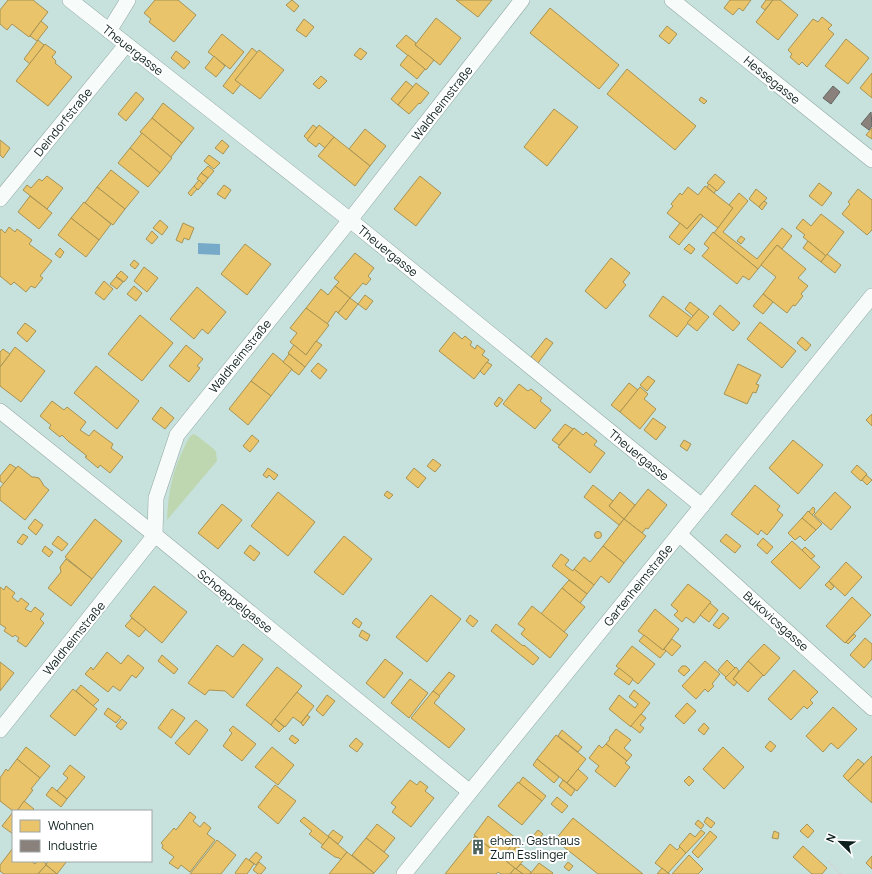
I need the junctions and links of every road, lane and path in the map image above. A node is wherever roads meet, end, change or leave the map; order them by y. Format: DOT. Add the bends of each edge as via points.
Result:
graph roads {
  1 [pos="70,0"];
  2 [pos="128,0"];
  3 [pos="522,0"];
  4 [pos="672,0"];
  5 [pos="109,31"];
  6 [pos="126,45"];
  7 [pos="872,160"];
  8 [pos="0,199"];
  9 [pos="350,220"];
  10 [pos="872,296"];
  11 [pos="0,411"];
  12 [pos="702,506"];
  13 [pos="680,534"];
  14 [pos="155,535"];
  15 [pos="872,708"];
  16 [pos="0,730"];
  17 [pos="470,792"];
  18 [pos="828,861"];
  19 [pos="404,874"];
  20 [pos="842,874"];
  1 -- 5 [label="street, Theuergasse"];
  2 -- 5 [label="street"];
  3 -- 9 [label="street, Waldheimstraße"];
  4 -- 7 [label="street, Hessegasse"];
  5 -- 6 [label="street, Theuergasse"];
  6 -- 8 [label="street, Deindorfstraße"];
  6 -- 9 [label="street, Theuergasse"];
  9 -- 12 [label="street, Theuergasse"];
  9 -- 14 [label="street, Waldheimstraße" via="177,435 156,498"];
  10 -- 12 [label="street, Gartenheimstraße"];
  11 -- 14 [label="street, Schoeppelgasse"];
  12 -- 13 [label="street, Gartenheimstraße"];
  13 -- 15 [label="street, Bukovicsgasse"];
  13 -- 17 [label="street, Gartenheimstraße"];
  14 -- 16 [label="street, Waldheimstraße"];
  14 -- 17 [label="street, Schoeppelgasse"];
  17 -- 19 [label="street, Gartenheimstraße"];
  18 -- 20 [label="path"];
}
